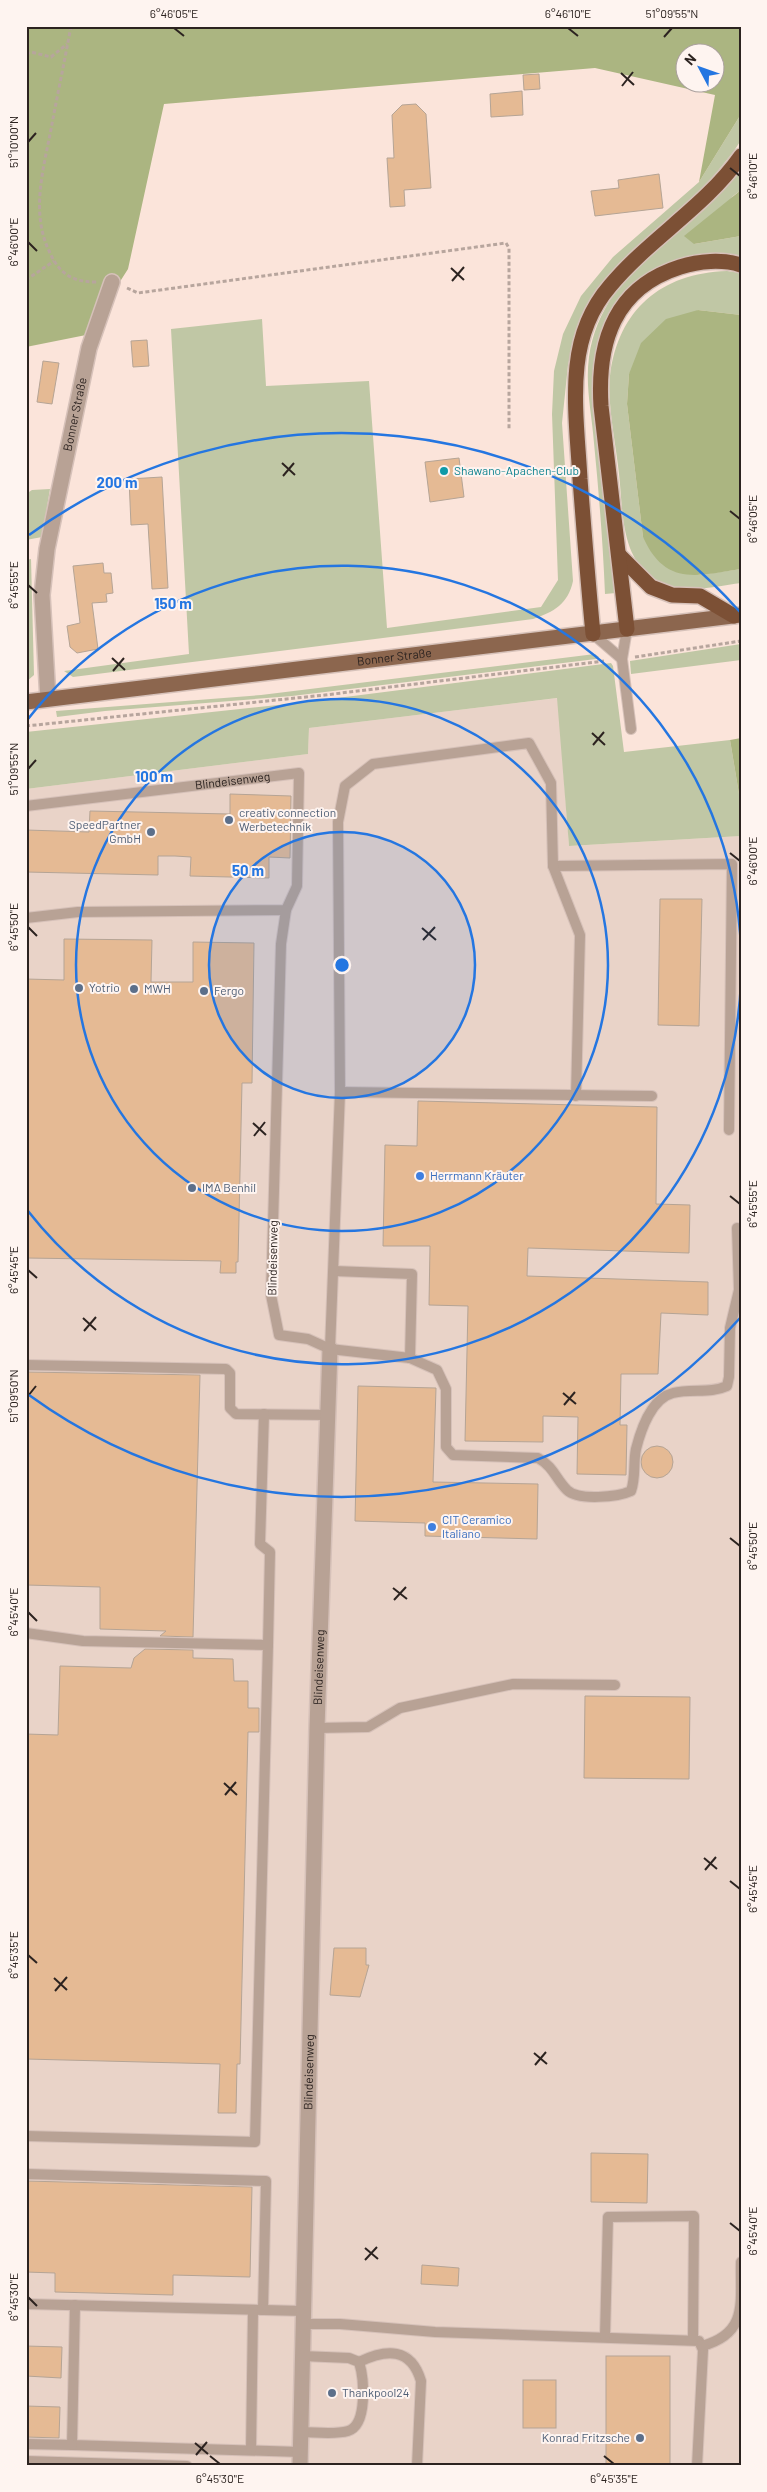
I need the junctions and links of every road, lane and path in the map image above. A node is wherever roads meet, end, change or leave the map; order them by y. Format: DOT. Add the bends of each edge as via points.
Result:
graph roads {
  1 [pos="71,26"];
  2 [pos="68,44"];
  3 [pos="26,54"];
  4 [pos="741,156"];
  5 [pos="54,261"];
  6 [pos="741,265"];
  7 [pos="26,280"];
  8 [pos="112,282"];
  9 [pos="509,430"];
  10 [pos="619,555"];
  11 [pos="737,615"];
  12 [pos="628,629"];
  13 [pos="593,634"];
  14 [pos="741,641"];
  15 [pos="622,659"];
  16 [pos="48,700"];
  17 [pos="26,702"];
  18 [pos="26,726"];
  19 [pos="631,729"];
  20 [pos="26,806"];
  21 [pos="552,866"];
  22 [pos="286,910"];
  23 [pos="26,918"];
  24 [pos="340,1092"];
  25 [pos="576,1096"];
  26 [pos="652,1096"];
  27 [pos="729,1130"];
  28 [pos="737,1228"];
  29 [pos="334,1271"];
  30 [pos="330,1349"];
  31 [pos="410,1358"];
  32 [pos="26,1365"];
  33 [pos="264,1414"];
  34 [pos="327,1416"];
  35 [pos="26,1633"];
  36 [pos="268,1645"];
  37 [pos="615,1685"];
  38 [pos="317,1728"];
  39 [pos="26,2136"];
  40 [pos="26,2174"];
  41 [pos="741,2262"];
  42 [pos="26,2304"];
  43 [pos="75,2306"];
  44 [pos="258,2310"];
  45 [pos="303,2317"];
  46 [pos="605,2337"];
  47 [pos="697,2343"];
  48 [pos="302,2356"];
  49 [pos="359,2362"];
  50 [pos="301,2432"];
  51 [pos="26,2444"];
  52 [pos="72,2445"];
  53 [pos="251,2450"];
  54 [pos="300,2459"];
  55 [pos="26,2461"];
  56 [pos="187,2466"];
  57 [pos="418,2466"];
  58 [pos="697,2466"];
  1 -- 2 [label="path"];
  2 -- 3 [label="path" via="50,57 31,52"];
  2 -- 5 [label="path" via="38,207 44,243"];
  4 -- 13 [label="highway" via="711,192 608,288 583,335 577,366 576,412"];
  5 -- 7 [label="path"];
  5 -- 8 [label="path" via="68,277 88,282"];
  6 -- 10 [label="highway" via="712,261 662,272 626,302 610,326 602,350 599,376"];
  8 -- 9 [label="path" via="138,293 506,243"];
  8 -- 16 [label="street, Bonner Straße" via="89,348 47,549 42,595"];
  10 -- 11 [label="highway" via="651,587 672,595 700,596"];
  10 -- 12 [label="highway"];
  11 -- 12 [label="main road, Bonner Straße"];
  12 -- 13 [label="main road, Bonner Straße"];
  12 -- 15 [label="lane"];
  13 -- 15 [label="lane"];
  13 -- 16 [label="main road, Bonner Straße"];
  14 -- 15 [label="path"];
  15 -- 18 [label="path" via="325,695"];
  15 -- 19 [label="lane"];
  16 -- 17 [label="main road, Bonner Straße"];
  20 -- 22 [label="lane, Blindeisenweg" via="299,773 297,886"];
  21 -- 24 [label="lane" via="552,783 529,743 373,764 345,786 338,822"];
  21 -- 25 [label="lane" via="580,935"];
  21 -- 27 [label="lane" via="732,864"];
  22 -- 23 [label="lane" via="78,912"];
  22 -- 30 [label="lane, Blindeisenweg" via="280,944 271,1295 278,1335 308,1339"];
  24 -- 25 [label="lane"];
  24 -- 29 [label="lane"];
  25 -- 26 [label="lane"];
  28 -- 31 [label="lane" via="739,1290 730,1328 727,1386 717,1390 674,1393 652,1407 636,1449 635,1481 631,1491 621,1496 576,1496 567,1490 548,1464 538,1458 453,1455 446,1447 446,1388 437,1370"];
  29 -- 30 [label="lane"];
  29 -- 31 [label="lane" via="412,1274"];
  30 -- 31 [label="lane"];
  30 -- 34 [label="street, Blindeisenweg"];
  32 -- 33 [label="lane" via="226,1369 230,1373 230,1408 236,1414"];
  33 -- 34 [label="lane"];
  33 -- 36 [label="lane" via="260,1544 270,1552"];
  34 -- 38 [label="street, Blindeisenweg"];
  35 -- 36 [label="lane" via="83,1641"];
  36 -- 39 [label="lane" via="255,2142"];
  37 -- 38 [label="lane" via="513,1684 400,1708 368,1727"];
  38 -- 45 [label="street, Blindeisenweg"];
  40 -- 44 [label="lane" via="266,2181"];
  41 -- 47 [label="lane" via="739,2316 732,2331 717,2342"];
  42 -- 43 [label="lane"];
  43 -- 44 [label="lane"];
  43 -- 52 [label="lane"];
  44 -- 45 [label="lane"];
  44 -- 53 [label="lane"];
  45 -- 46 [label="lane" via="340,2324 435,2332"];
  45 -- 48 [label="street, Blindeisenweg"];
  46 -- 47 [label="lane"];
  46 -- 47 [label="lane" via="608,2217 694,2216"];
  47 -- 58 [label="lane"];
  48 -- 49 [label="lane" via="349,2358"];
  48 -- 50 [label="street, Blindeisenweg"];
  49 -- 50 [label="lane" via="362,2415 357,2425 348,2431"];
  49 -- 57 [label="lane" via="383,2352 409,2359 418,2369 421,2381"];
  50 -- 54 [label="street, Blindeisenweg"];
  51 -- 52 [label="lane"];
  52 -- 53 [label="lane"];
  53 -- 54 [label="lane"];
  55 -- 56 [label="lane"];
}
